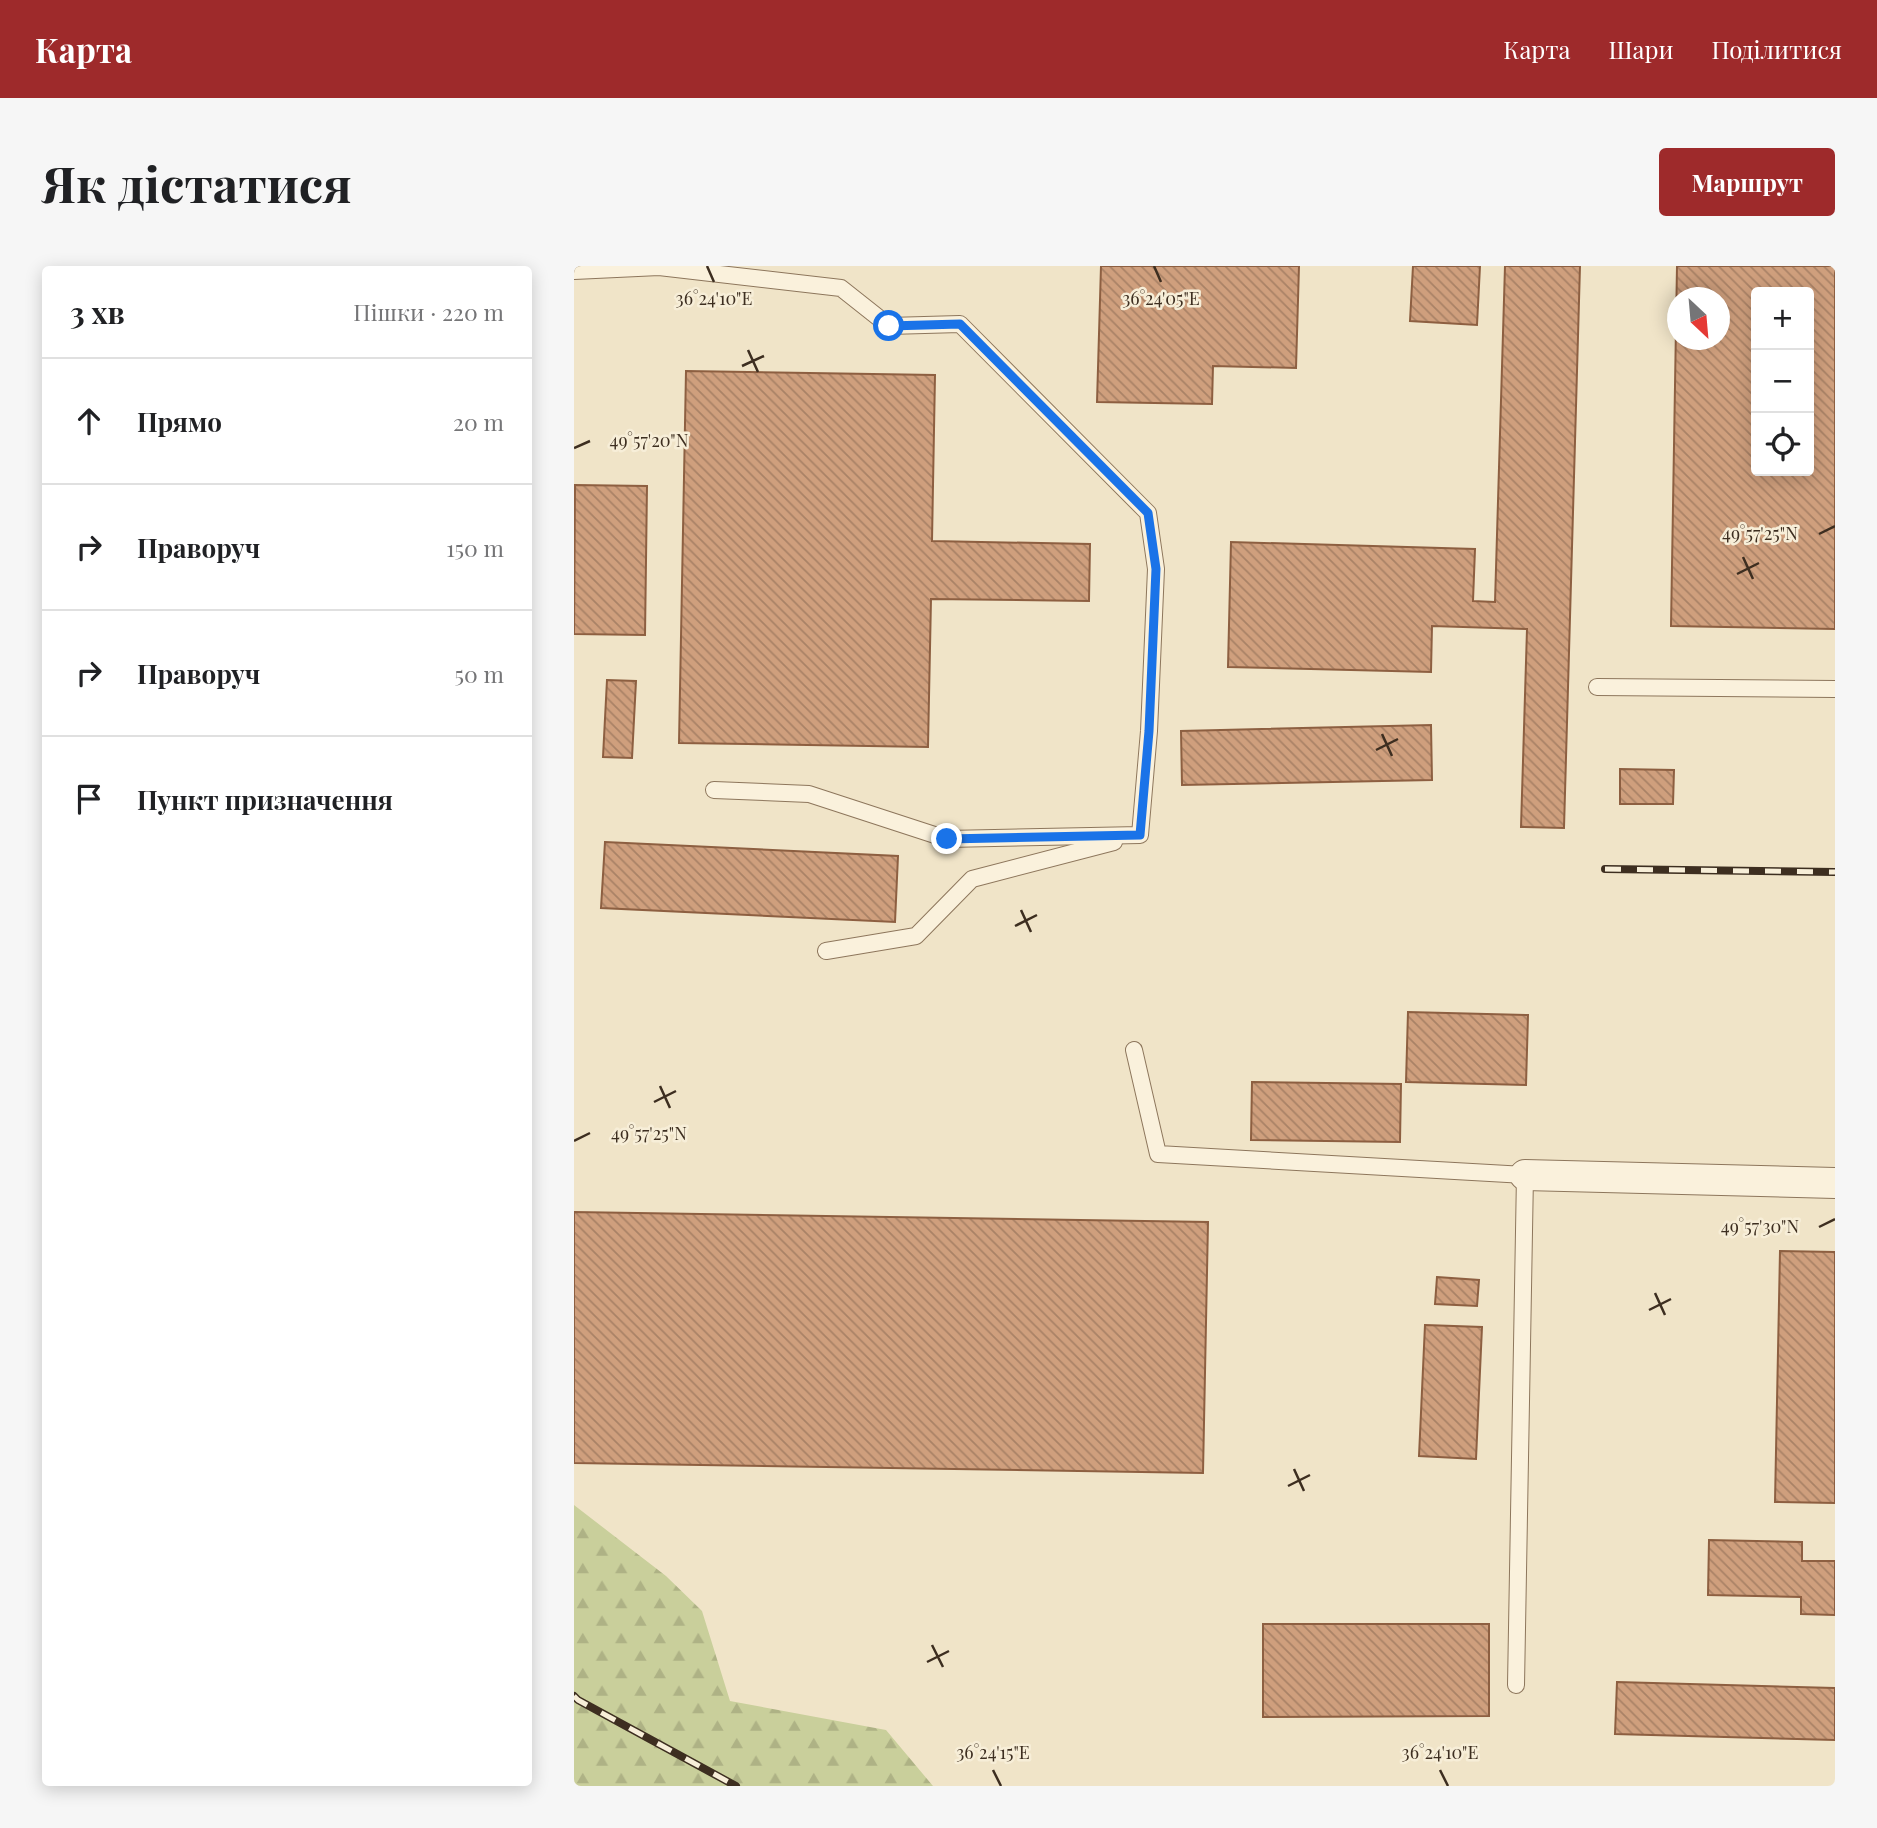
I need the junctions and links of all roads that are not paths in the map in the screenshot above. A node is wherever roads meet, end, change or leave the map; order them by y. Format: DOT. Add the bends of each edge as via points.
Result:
graph roads {
  1 [pos="574,271"];
  2 [pos="1597,687"];
  3 [pos="1835,689"];
  4 [pos="714,790"];
  5 [pos="1140,835"];
  6 [pos="826,951"];
  7 [pos="1134,1050"];
  8 [pos="1525,1175"];
  9 [pos="1835,1183"];
  10 [pos="1516,1685"];
  1 -- 5 [label="lane" via="659,267 841,288 889,326 960,324 1148,513 1156,569"];
  2 -- 3 [label="lane"];
  4 -- 5 [label="lane" via="809,794 947,839"];
  5 -- 6 [label="lane" via="972,879 916,936"];
  7 -- 8 [label="lane" via="1158,1154"];
  8 -- 9 [label="street"];
  8 -- 10 [label="lane"];
}
